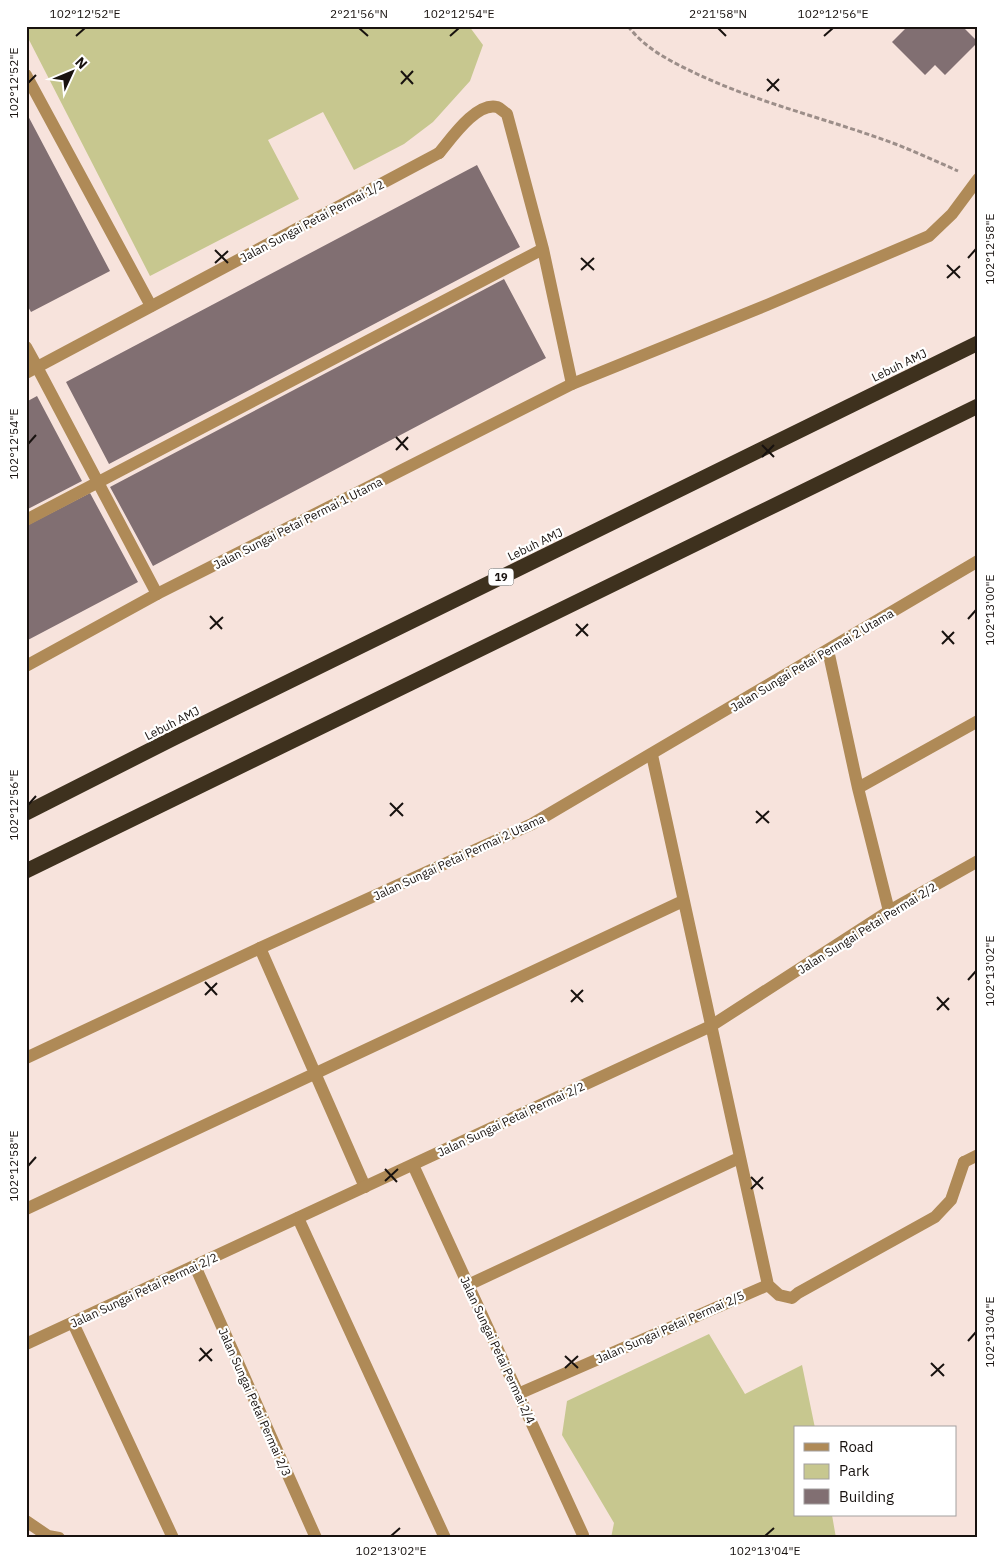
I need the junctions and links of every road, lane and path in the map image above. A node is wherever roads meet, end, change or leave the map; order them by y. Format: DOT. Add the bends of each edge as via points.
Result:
graph roads {
  1 [pos="628,26"];
  2 [pos="26,75"];
  3 [pos="977,178"];
  4 [pos="543,249"];
  5 [pos="151,306"];
  6 [pos="978,342"];
  7 [pos="26,347"];
  8 [pos="32,370"];
  9 [pos="572,384"];
  10 [pos="978,406"];
  11 [pos="98,482"];
  12 [pos="26,520"];
  13 [pos="978,562"];
  14 [pos="157,594"];
  15 [pos="828,650"];
  16 [pos="26,666"];
  17 [pos="978,721"];
  18 [pos="652,755"];
  19 [pos="858,788"];
  20 [pos="26,813"];
  21 [pos="978,861"];
  22 [pos="26,871"];
  23 [pos="683,901"];
  24 [pos="889,912"];
  25 [pos="260,948"];
  26 [pos="712,1026"];
  27 [pos="26,1058"];
  28 [pos="315,1074"];
  29 [pos="978,1155"];
  30 [pos="739,1158"];
  31 [pos="413,1165"];
  32 [pos="364,1187"];
  33 [pos="26,1209"];
  34 [pos="298,1218"];
  35 [pos="195,1266"];
  36 [pos="468,1285"];
  37 [pos="768,1285"];
  38 [pos="73,1322"];
  39 [pos="26,1344"];
  40 [pos="518,1394"];
  41 [pos="26,1521"];
  42 [pos="583,1536"];
  43 [pos="59,1538"];
  44 [pos="172,1538"];
  45 [pos="316,1538"];
  46 [pos="445,1538"];
  1 -- 3 [label="path" via="668,60 715,82 898,145"];
  2 -- 5 [label="street"];
  3 -- 9 [label="street, Jalan Sungai Petai Permai 1 Utama" via="952,214 929,236"];
  4 -- 5 [label="street, Jalan Sungai Petai Permai 1/2" via="507,114 497,108 486,108 475,113 439,153"];
  4 -- 9 [label="street"];
  4 -- 11 [label="street"];
  5 -- 8 [label="street, Jalan Sungai Petai Permai 1/2"];
  6 -- 20 [label="highway, Lebuh AMJ / 19"];
  7 -- 8 [label="street"];
  8 -- 11 [label="street"];
  9 -- 14 [label="street, Jalan Sungai Petai Permai 1 Utama"];
  10 -- 22 [label="highway"];
  11 -- 12 [label="street"];
  11 -- 14 [label="street"];
  13 -- 15 [label="street, Jalan Sungai Petai Permai 2 Utama"];
  14 -- 16 [label="street, Jalan Sungai Petai Permai 1 Utama"];
  15 -- 18 [label="street, Jalan Sungai Petai Permai 2 Utama"];
  15 -- 19 [label="street"];
  17 -- 19 [label="street"];
  18 -- 23 [label="street"];
  18 -- 25 [label="street, Jalan Sungai Petai Permai 2 Utama" via="532,824"];
  19 -- 24 [label="street"];
  21 -- 24 [label="street, Jalan Sungai Petai Permai 2/2"];
  23 -- 26 [label="street"];
  23 -- 28 [label="street"];
  24 -- 26 [label="street, Jalan Sungai Petai Permai 2/2"];
  25 -- 27 [label="street, Jalan Sungai Petai Permai 2 Utama"];
  25 -- 28 [label="street"];
  26 -- 30 [label="street"];
  26 -- 31 [label="street, Jalan Sungai Petai Permai 2/2"];
  28 -- 32 [label="street"];
  28 -- 33 [label="street"];
  29 -- 37 [label="street" via="964,1162 951,1200 935,1217 792,1298 779,1295"];
  30 -- 36 [label="street"];
  30 -- 37 [label="street"];
  31 -- 32 [label="street, Jalan Sungai Petai Permai 2/2"];
  31 -- 36 [label="street, Jalan Sungai Petai Permai 2/4"];
  32 -- 34 [label="street, Jalan Sungai Petai Permai 2/2"];
  34 -- 35 [label="street, Jalan Sungai Petai Permai 2/2"];
  34 -- 46 [label="street"];
  35 -- 38 [label="street, Jalan Sungai Petai Permai 2/2"];
  35 -- 45 [label="street, Jalan Sungai Petai Permai 2/3"];
  36 -- 40 [label="street, Jalan Sungai Petai Permai 2/4"];
  37 -- 40 [label="street, Jalan Sungai Petai Permai 2/5"];
  38 -- 39 [label="street, Jalan Sungai Petai Permai 2/2"];
  38 -- 44 [label="street"];
  40 -- 42 [label="street, Jalan Sungai Petai Permai 2/4"];
  41 -- 43 [label="street" via="48,1536"];
}
